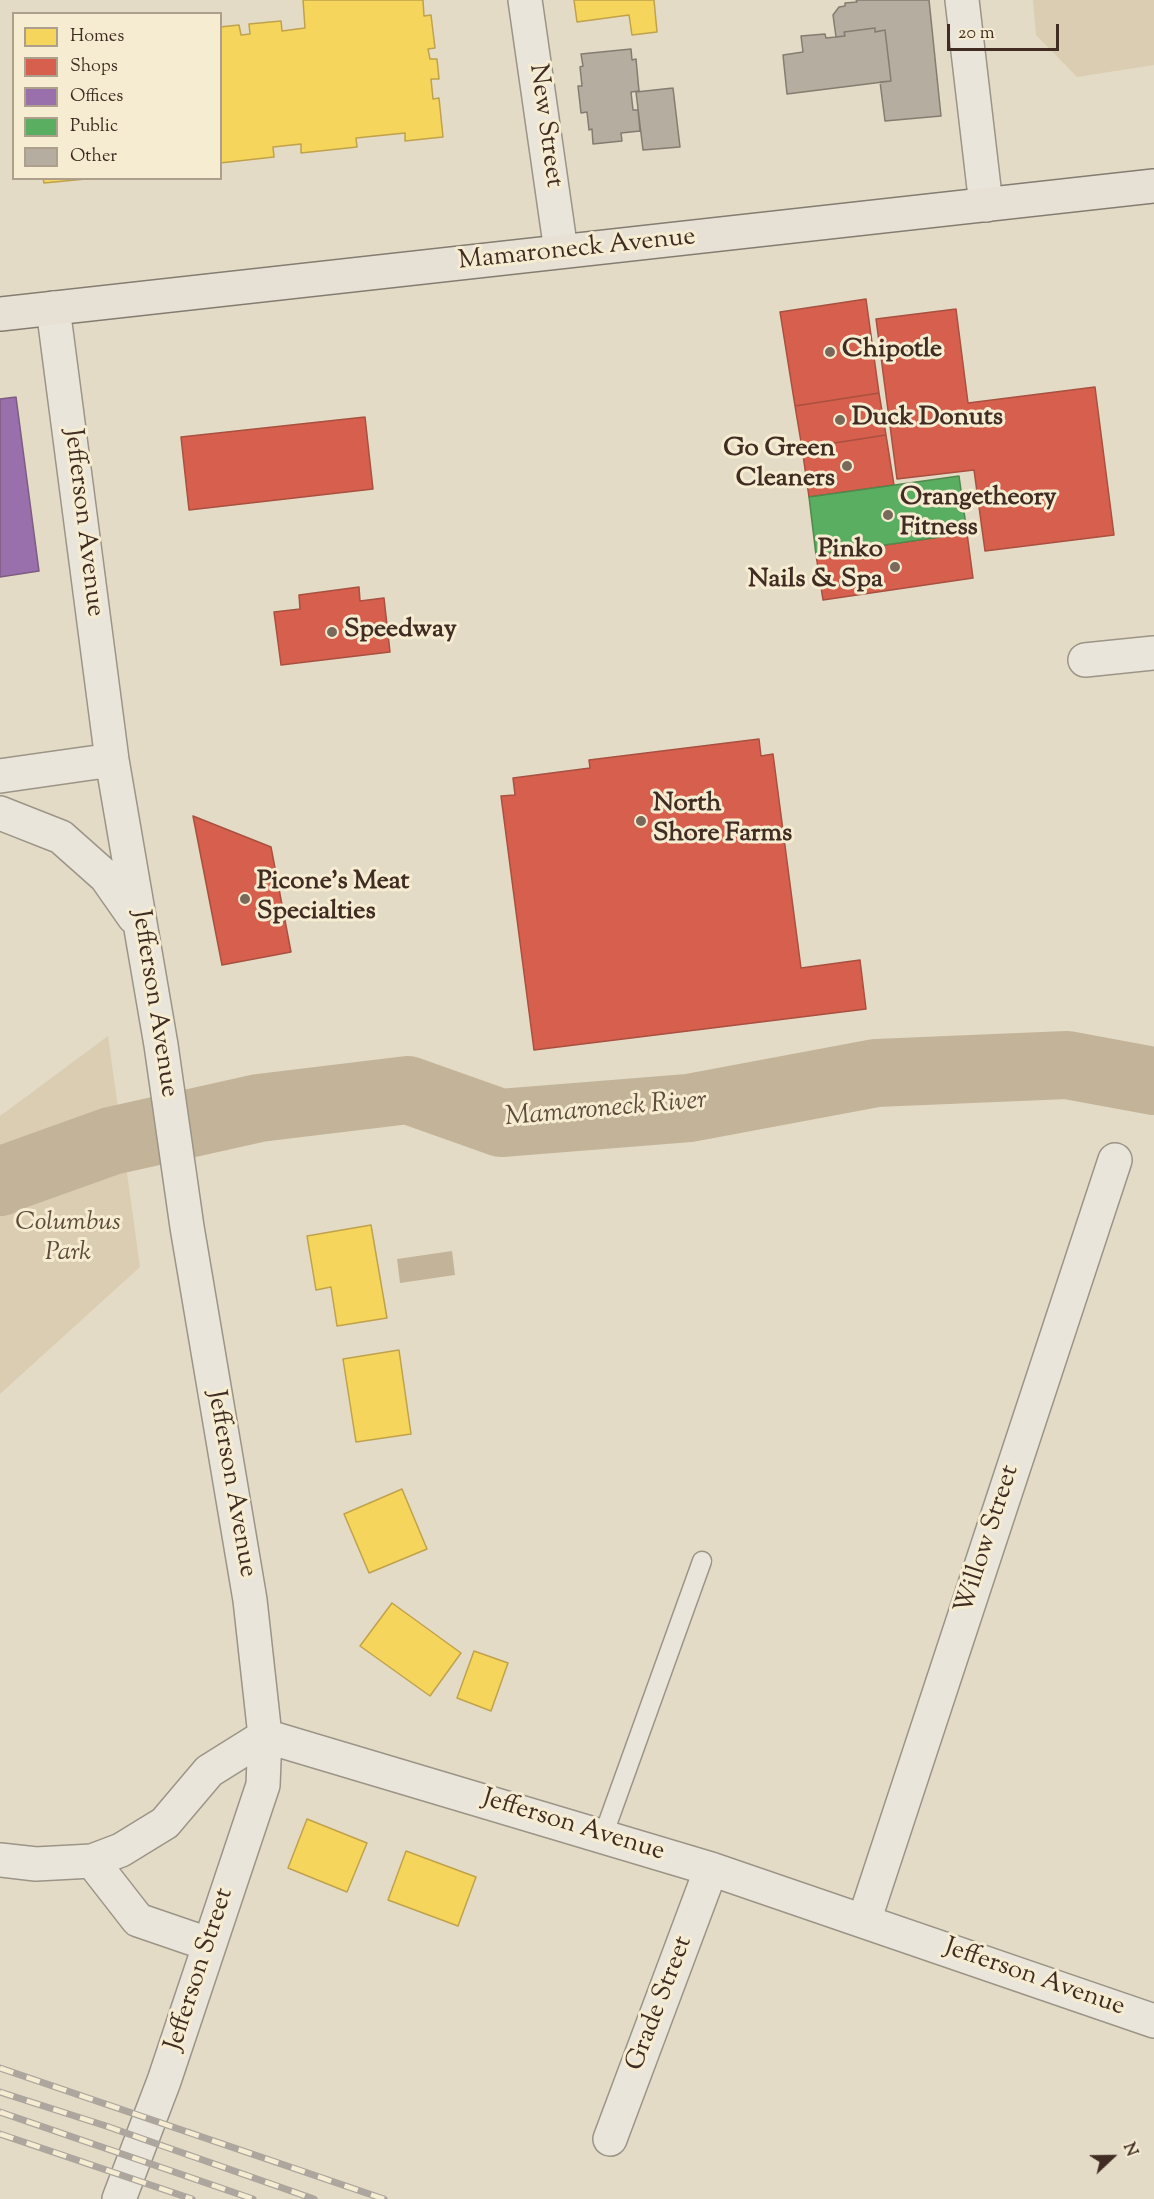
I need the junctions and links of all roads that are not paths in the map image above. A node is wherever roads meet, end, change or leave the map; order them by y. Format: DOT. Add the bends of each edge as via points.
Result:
graph roads {
  1 [pos="525,0"];
  2 [pos="962,0"];
  3 [pos="1154,186"];
  4 [pos="986,205"];
  5 [pos="561,251"];
  6 [pos="53,308"];
  7 [pos="0,314"];
  8 [pos="1154,653"];
  9 [pos="1085,660"];
  10 [pos="112,760"];
  11 [pos="0,776"];
  12 [pos="0,813"];
  13 [pos="141,927"];
  14 [pos="1115,1160"];
  15 [pos="702,1561"];
  16 [pos="265,1736"];
  17 [pos="603,1836"];
  18 [pos="0,1860"];
  19 [pos="92,1861"];
  20 [pos="711,1869"];
  21 [pos="864,1921"];
  22 [pos="208,1944"];
  23 [pos="1154,2021"];
  24 [pos="610,2139"];
  25 [pos="119,2199"];
  1 -- 5 [label="street, New Street"];
  2 -- 4 [label="street"];
  3 -- 4 [label="main road, Mamaroneck Avenue"];
  4 -- 5 [label="main road, Mamaroneck Avenue"];
  5 -- 6 [label="main road, Mamaroneck Avenue"];
  6 -- 7 [label="main road, Mamaroneck Avenue"];
  6 -- 10 [label="street, Jefferson Avenue"];
  8 -- 9 [label="street"];
  10 -- 11 [label="street"];
  10 -- 13 [label="street, Jefferson Avenue"];
  12 -- 13 [label="street" via="61,837 106,877"];
  13 -- 16 [label="street, Jefferson Avenue" via="250,1600"];
  14 -- 21 [label="street, Willow Street"];
  15 -- 17 [label="lane"];
  16 -- 17 [label="street, Jefferson Avenue"];
  16 -- 19 [label="street" via="209,1771 165,1823 122,1850"];
  16 -- 22 [label="street, Jefferson Street" via="263,1785"];
  17 -- 20 [label="street, Jefferson Avenue"];
  18 -- 19 [label="street" via="36,1864"];
  19 -- 22 [label="street" via="138,1920"];
  20 -- 21 [label="street, Jefferson Avenue"];
  20 -- 24 [label="street, Grade Street"];
  21 -- 23 [label="street, Jefferson Avenue"];
  22 -- 25 [label="street, Jefferson Street" via="164,2082"];
}
